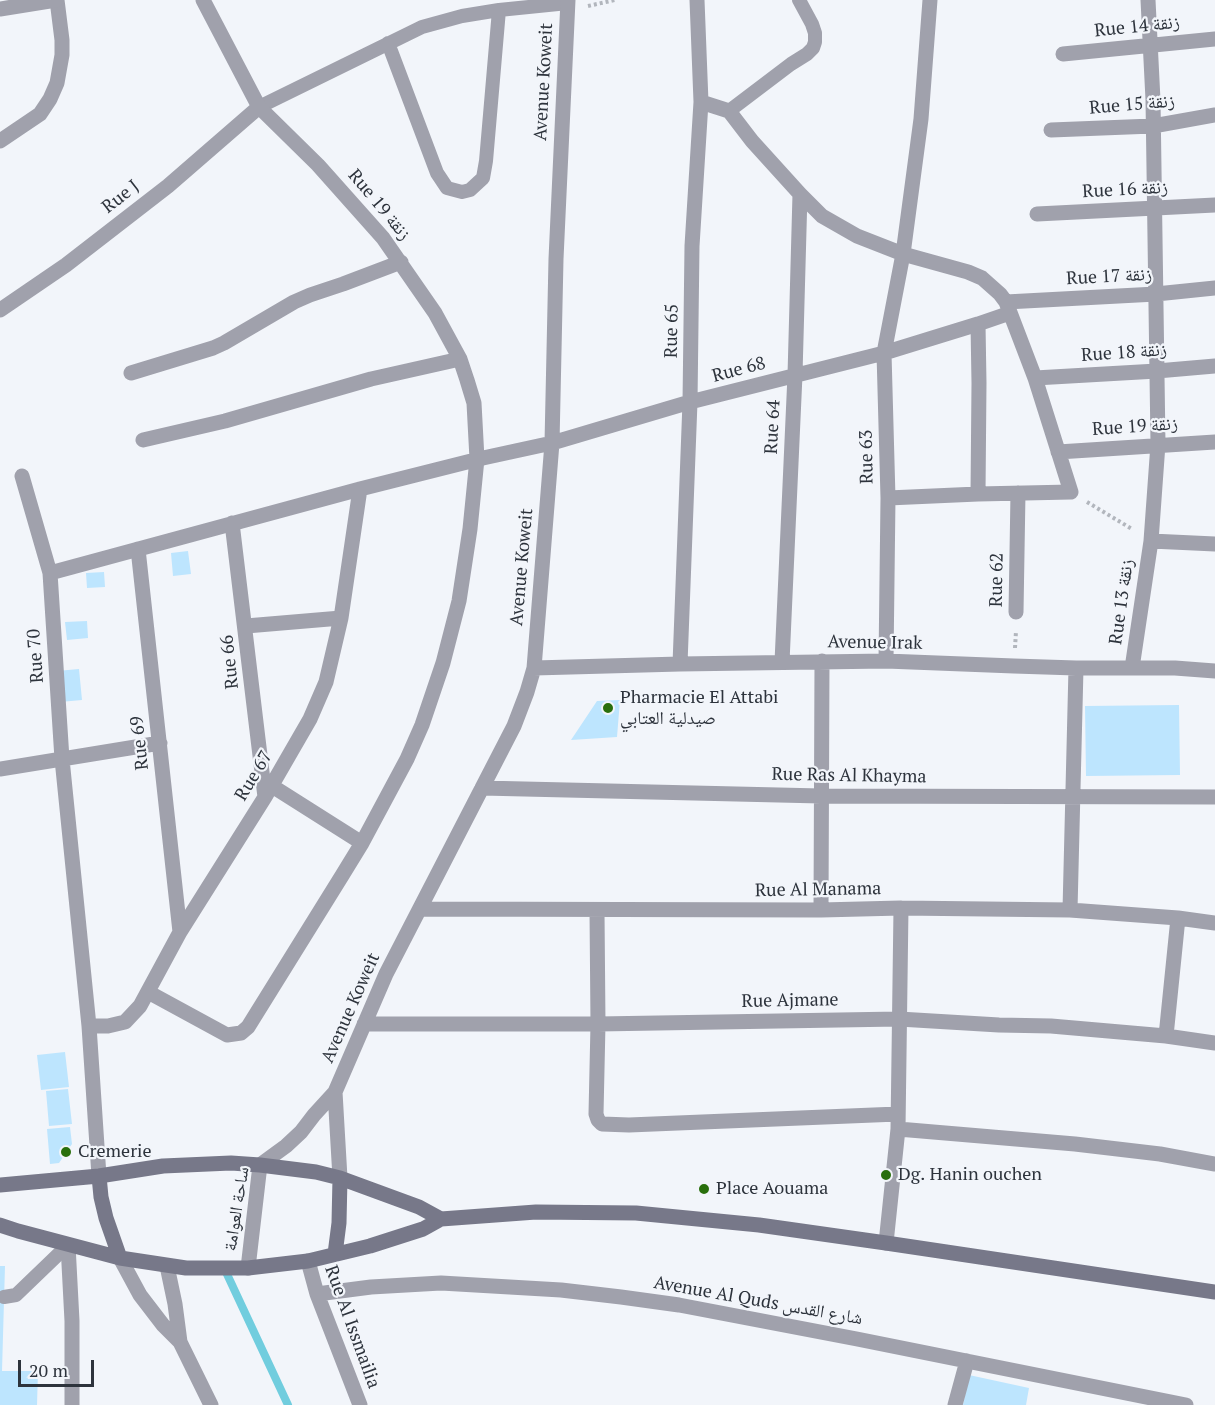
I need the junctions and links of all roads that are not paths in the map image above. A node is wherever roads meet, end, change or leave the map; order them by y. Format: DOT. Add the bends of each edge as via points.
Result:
graph roads {
  1 [pos="56,0"];
  2 [pos="203,0"];
  3 [pos="697,0"];
  4 [pos="799,0"];
  5 [pos="930,0"];
  6 [pos="1148,0"];
  7 [pos="568,5"];
  8 [pos="0,9"];
  9 [pos="500,10"];
  10 [pos="1215,39"];
  11 [pos="388,44"];
  12 [pos="1151,46"];
  13 [pos="1063,54"];
  14 [pos="701,102"];
  15 [pos="259,107"];
  16 [pos="729,111"];
  17 [pos="1215,115"];
  18 [pos="1153,126"];
  19 [pos="1051,130"];
  20 [pos="0,141"];
  21 [pos="800,194"];
  22 [pos="1215,205"];
  23 [pos="1155,208"];
  24 [pos="1037,214"];
  25 [pos="903,254"];
  26 [pos="401,262"];
  27 [pos="1215,288"];
  28 [pos="1156,294"];
  29 [pos="1008,307"];
  30 [pos="0,310"];
  31 [pos="978,324"];
  32 [pos="884,353"];
  33 [pos="460,359"];
  34 [pos="1215,366"];
  35 [pos="1157,371"];
  36 [pos="131,372"];
  37 [pos="795,375"];
  38 [pos="1035,378"];
  39 [pos="690,402"];
  40 [pos="143,440"];
  41 [pos="1215,442"];
  42 [pos="552,443"];
  43 [pos="1158,444"];
  44 [pos="1058,452"];
  45 [pos="480,458"];
  46 [pos="22,477"];
  47 [pos="360,489"];
  48 [pos="978,494"];
  49 [pos="1018,494"];
  50 [pos="888,498"];
  51 [pos="232,523"];
  52 [pos="1151,541"];
  53 [pos="1215,544"];
  54 [pos="138,549"];
  55 [pos="50,573"];
  56 [pos="1016,612"];
  57 [pos="341,618"];
  58 [pos="246,626"];
  59 [pos="886,661"];
  60 [pos="782,662"];
  61 [pos="822,662"];
  62 [pos="680,664"];
  63 [pos="534,668"];
  64 [pos="1076,668"];
  65 [pos="1132,668"];
  66 [pos="1215,671"];
  67 [pos="160,743"];
  68 [pos="62,759"];
  69 [pos="0,769"];
  70 [pos="482,788"];
  71 [pos="268,792"];
  72 [pos="821,796"];
  73 [pos="1074,797"];
  74 [pos="1215,797"];
  75 [pos="362,843"];
  76 [pos="901,908"];
  77 [pos="420,909"];
  78 [pos="597,910"];
  79 [pos="821,910"];
  80 [pos="1070,910"];
  81 [pos="1178,918"];
  82 [pos="1215,923"];
  83 [pos="180,932"];
  84 [pos="148,992"];
  85 [pos="899,1019"];
  86 [pos="364,1024"];
  87 [pos="598,1024"];
  88 [pos="89,1026"];
  89 [pos="1166,1035"];
  90 [pos="1215,1043"];
  91 [pos="335,1092"];
  92 [pos="898,1122"];
  93 [pos="1215,1164"];
  94 [pos="260,1165"];
  95 [pos="99,1176"];
  96 [pos="340,1178"];
  97 [pos="0,1185"];
  98 [pos="441,1219"];
  99 [pos="0,1225"];
  100 [pos="886,1243"];
  101 [pos="68,1245"];
  102 [pos="334,1254"];
  103 [pos="120,1258"];
  104 [pos="308,1261"];
  105 [pos="167,1266"];
  106 [pos="248,1268"];
  107 [pos="1215,1292"];
  108 [pos="317,1294"];
  109 [pos="4,1297"];
  110 [pos="180,1342"];
  111 [pos="967,1361"];
  112 [pos="72,1405"];
  113 [pos="211,1405"];
  114 [pos="360,1405"];
  115 [pos="955,1405"];
  116 [pos="1186,1405"];
  1 -- 8 [label="street"];
  1 -- 20 [label="street" via="62,40 57,83 40,114"];
  2 -- 15 [label="street, Rue 19 زنقة"];
  3 -- 14 [label="street, Rue 65"];
  4 -- 16 [label="lane" via="815,33 813,48"];
  5 -- 25 [label="street, Rue 63" via="921,119"];
  6 -- 12 [label="street, Rue 13 زنقة"];
  7 -- 9 [label="lane"];
  7 -- 42 [label="street, Avenue Koweit"];
  9 -- 11 [label="lane" via="422,27"];
  9 -- 11 [label="lane" via="486,161 483,178 470,190 447,188 437,173"];
  10 -- 12 [label="street, Rue 14 زنقة"];
  11 -- 15 [label="lane"];
  12 -- 13 [label="street, Rue 14 زنقة"];
  12 -- 18 [label="street, Rue 13 زنقة"];
  14 -- 16 [label="street"];
  14 -- 39 [label="street, Rue 65" via="692,246"];
  15 -- 26 [label="street, Rue 19 زنقة" via="362,213"];
  15 -- 30 [label="street, Rue J" via="168,186"];
  16 -- 21 [label="street"];
  17 -- 18 [label="street, Rue 15 زنقة"];
  18 -- 19 [label="street, Rue 15 زنقة"];
  18 -- 23 [label="street, Rue 13 زنقة"];
  21 -- 25 [label="street" via="822,216 857,236"];
  21 -- 37 [label="street, Rue 64"];
  22 -- 23 [label="street, Rue 16 زنقة"];
  23 -- 24 [label="street, Rue 16 زنقة"];
  23 -- 28 [label="street, Rue 13 زنقة"];
  25 -- 29 [label="street" via="975,275 991,285"];
  25 -- 32 [label="street, Rue 63"];
  26 -- 33 [label="street, Rue 19 زنقة"];
  26 -- 36 [label="street" via="294,302 213,348"];
  27 -- 28 [label="street, Rue 17 زنقة"];
  28 -- 29 [label="street, Rue 17 زنقة"];
  28 -- 35 [label="street, Rue 13 زنقة"];
  29 -- 31 [label="street, Rue 17 زنقة"];
  29 -- 38 [label="street"];
  31 -- 32 [label="street, Rue 68"];
  31 -- 48 [label="street"];
  32 -- 37 [label="street, Rue 68"];
  32 -- 50 [label="street, Rue 63"];
  33 -- 40 [label="street"];
  33 -- 45 [label="street, Rue 19 زنقة" via="474,403"];
  34 -- 35 [label="street, Rue 18 زنقة"];
  35 -- 38 [label="street, Rue 18 زنقة"];
  35 -- 43 [label="street, Rue 13 زنقة"];
  37 -- 39 [label="street, Rue 68"];
  37 -- 60 [label="street, Rue 64"];
  38 -- 44 [label="street"];
  39 -- 42 [label="street, Rue 68"];
  39 -- 62 [label="street, Rue 65"];
  41 -- 43 [label="street, Rue 19 زنقة"];
  42 -- 45 [label="street, Rue 68"];
  42 -- 63 [label="street, Avenue Koweit"];
  43 -- 44 [label="street, Rue 19 زنقة"];
  43 -- 52 [label="street, Rue 13 زنقة"];
  44 -- 49 [label="street" via="1071,492"];
  45 -- 47 [label="street"];
  45 -- 75 [label="street, Rue 19 زنقة" via="459,601 443,663 407,759"];
  46 -- 55 [label="street, Rue 70"];
  47 -- 51 [label="street"];
  47 -- 57 [label="street, Rue 67"];
  48 -- 49 [label="street"];
  48 -- 50 [label="street"];
  49 -- 56 [label="street, Rue 62"];
  50 -- 59 [label="street, Rue 63"];
  51 -- 54 [label="street"];
  51 -- 58 [label="street, Rue 66"];
  52 -- 53 [label="street"];
  52 -- 65 [label="street, Rue 13 زنقة"];
  54 -- 55 [label="street"];
  54 -- 67 [label="street, Rue 69"];
  55 -- 68 [label="street, Rue 70"];
  57 -- 58 [label="street"];
  57 -- 71 [label="street, Rue 67" via="320,698"];
  58 -- 71 [label="street, Rue 66"];
  59 -- 61 [label="street, Avenue Irak"];
  59 -- 64 [label="street, Avenue Irak"];
  60 -- 61 [label="street, Avenue Irak"];
  60 -- 62 [label="street, Avenue Irak"];
  61 -- 72 [label="street"];
  62 -- 63 [label="street, Avenue Irak"];
  63 -- 70 [label="street, Avenue Koweit" via="514,726"];
  64 -- 65 [label="street, Avenue Irak"];
  64 -- 73 [label="street"];
  65 -- 66 [label="street, Avenue Irak"];
  67 -- 68 [label="street"];
  67 -- 83 [label="street, Rue 69"];
  68 -- 69 [label="street"];
  68 -- 88 [label="street, Rue 70"];
  70 -- 72 [label="street, Rue Ras Al Khayma"];
  70 -- 77 [label="street, Avenue Koweit"];
  71 -- 75 [label="street"];
  71 -- 83 [label="street, Rue 67"];
  72 -- 73 [label="street, Rue Ras Al Khayma"];
  72 -- 79 [label="street"];
  73 -- 74 [label="street, Rue Ras Al Khayma"];
  73 -- 80 [label="street"];
  75 -- 84 [label="street, Rue 19 زنقة" via="242,1033 227,1035"];
  76 -- 79 [label="street, Rue Al Manama"];
  76 -- 80 [label="street, Rue Al Manama"];
  76 -- 85 [label="street"];
  77 -- 78 [label="street, Rue Al Manama"];
  77 -- 86 [label="street, Avenue Koweit"];
  78 -- 79 [label="street, Rue Al Manama"];
  78 -- 87 [label="street"];
  80 -- 81 [label="street, Rue Al Manama"];
  81 -- 82 [label="street, Rue Al Manama"];
  81 -- 89 [label="street"];
  83 -- 84 [label="street, Rue 67"];
  84 -- 88 [label="street, Rue 67" via="125,1022"];
  85 -- 87 [label="street, Rue Ajmane"];
  85 -- 89 [label="street, Rue Ajmane"];
  85 -- 92 [label="street"];
  86 -- 87 [label="street, Rue Ajmane"];
  86 -- 91 [label="street, Avenue Koweit"];
  87 -- 92 [label="street" via="596,1114 602,1124"];
  88 -- 95 [label="street, Rue 70"];
  89 -- 90 [label="street, Rue Ajmane"];
  91 -- 94 [label="street, ساحة العوامة" via="301,1132"];
  91 -- 96 [label="street"];
  92 -- 93 [label="street"];
  92 -- 100 [label="street"];
  94 -- 95 [label="main road" via="174,1165"];
  94 -- 96 [label="main road"];
  94 -- 106 [label="street, ساحة العوامة"];
  95 -- 97 [label="main road"];
  95 -- 103 [label="main road" via="106,1218"];
  96 -- 98 [label="main road"];
  96 -- 102 [label="main road"];
  98 -- 100 [label="main road" via="536,1212 636,1213"];
  98 -- 102 [label="main road" via="395,1239"];
  99 -- 101 [label="main road"];
  100 -- 107 [label="main road"];
  101 -- 103 [label="main road"];
  101 -- 109 [label="lane" via="16,1295"];
  101 -- 112 [label="street"];
  102 -- 104 [label="main road"];
  103 -- 105 [label="main road"];
  103 -- 110 [label="street" via="140,1295"];
  104 -- 106 [label="main road"];
  104 -- 108 [label="street, Rue Al Issmailia"];
  105 -- 106 [label="main road"];
  105 -- 110 [label="street"];
  108 -- 111 [label="street, Avenue Al Quds شارع القدس" via="441,1283 561,1290 679,1305"];
  108 -- 114 [label="street, Rue Al Issmailia"];
  110 -- 113 [label="street"];
  111 -- 115 [label="street"];
  111 -- 116 [label="street, Avenue Al Quds شارع القدس"];
}
